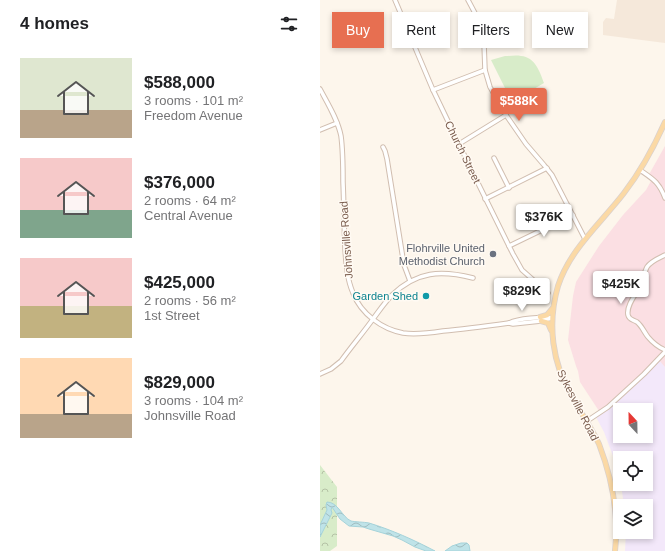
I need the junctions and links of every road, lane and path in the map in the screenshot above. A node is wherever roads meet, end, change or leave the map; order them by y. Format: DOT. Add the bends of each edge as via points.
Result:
graph roads {
  1 [pos="395,0"];
  2 [pos="468,0"];
  3 [pos="485,70"];
  4 [pos="320,89"];
  5 [pos="433,90"];
  6 [pos="506,115"];
  7 [pos="665,122"];
  8 [pos="337,123"];
  9 [pos="320,130"];
  10 [pos="459,144"];
  11 [pos="383,147"];
  12 [pos="494,158"];
  13 [pos="547,168"];
  14 [pos="640,170"];
  15 [pos="509,188"];
  16 [pos="665,198"];
  17 [pos="485,199"];
  18 [pos="573,215"];
  19 [pos="585,239"];
  20 [pos="509,246"];
  21 [pos="665,255"];
  22 [pos="473,278"];
  23 [pos="410,281"];
  24 [pos="548,293"];
  25 [pos="553,307"];
  26 [pos="552,318"];
  27 [pos="541,319"];
  28 [pos="373,320"];
  29 [pos="552,333"];
  30 [pos="665,351"];
  31 [pos="320,374"];
  32 [pos="587,421"];
  33 [pos="615,551"];
  1 -- 5 [label="street, Church Street"];
  2 -- 3 [label="street" via="480,24"];
  3 -- 5 [label="street"];
  3 -- 6 [label="street" via="490,87"];
  4 -- 8 [label="street, Johnsville Road"];
  5 -- 10 [label="street, Church Street"];
  6 -- 10 [label="street"];
  6 -- 13 [label="street"];
  7 -- 14 [label="main road, Sykesville Road"];
  8 -- 9 [label="street"];
  8 -- 28 [label="street, Johnsville Road" via="342,146 348,280 358,303"];
  10 -- 17 [label="street, Church Street"];
  11 -- 23 [label="street" via="404,265"];
  12 -- 15 [label="street"];
  13 -- 15 [label="street"];
  13 -- 18 [label="street"];
  14 -- 16 [label="street" via="661,187"];
  14 -- 19 [label="main road, Sykesville Road"];
  15 -- 17 [label="street"];
  17 -- 20 [label="street, Church Street"];
  18 -- 19 [label="street"];
  18 -- 20 [label="street"];
  19 -- 25 [label="main road, Sykesville Road" via="563,274"];
  20 -- 24 [label="street, Church Street" via="522,270"];
  21 -- 30 [label="street" via="648,267 628,309 629,318 642,327 654,344"];
  22 -- 23 [label="street" via="438,273"];
  23 -- 28 [label="street" via="392,296"];
  25 -- 26 [label="main road, Sykesville Road"];
  25 -- 27 [label="main road"];
  26 -- 27 [label="street, Johnsville Road"];
  26 -- 29 [label="main road, Sykesville Road"];
  27 -- 28 [label="street, Johnsville Road" via="412,334 394,330"];
  27 -- 29 [label="main road" via="548,323"];
  28 -- 31 [label="street" via="341,361 332,369"];
  29 -- 32 [label="main road, Sykesville Road" via="555,357 562,378"];
  30 -- 32 [label="street" via="608,407"];
  32 -- 33 [label="main road, Sykesville Road" via="598,443 612,487"];
}
